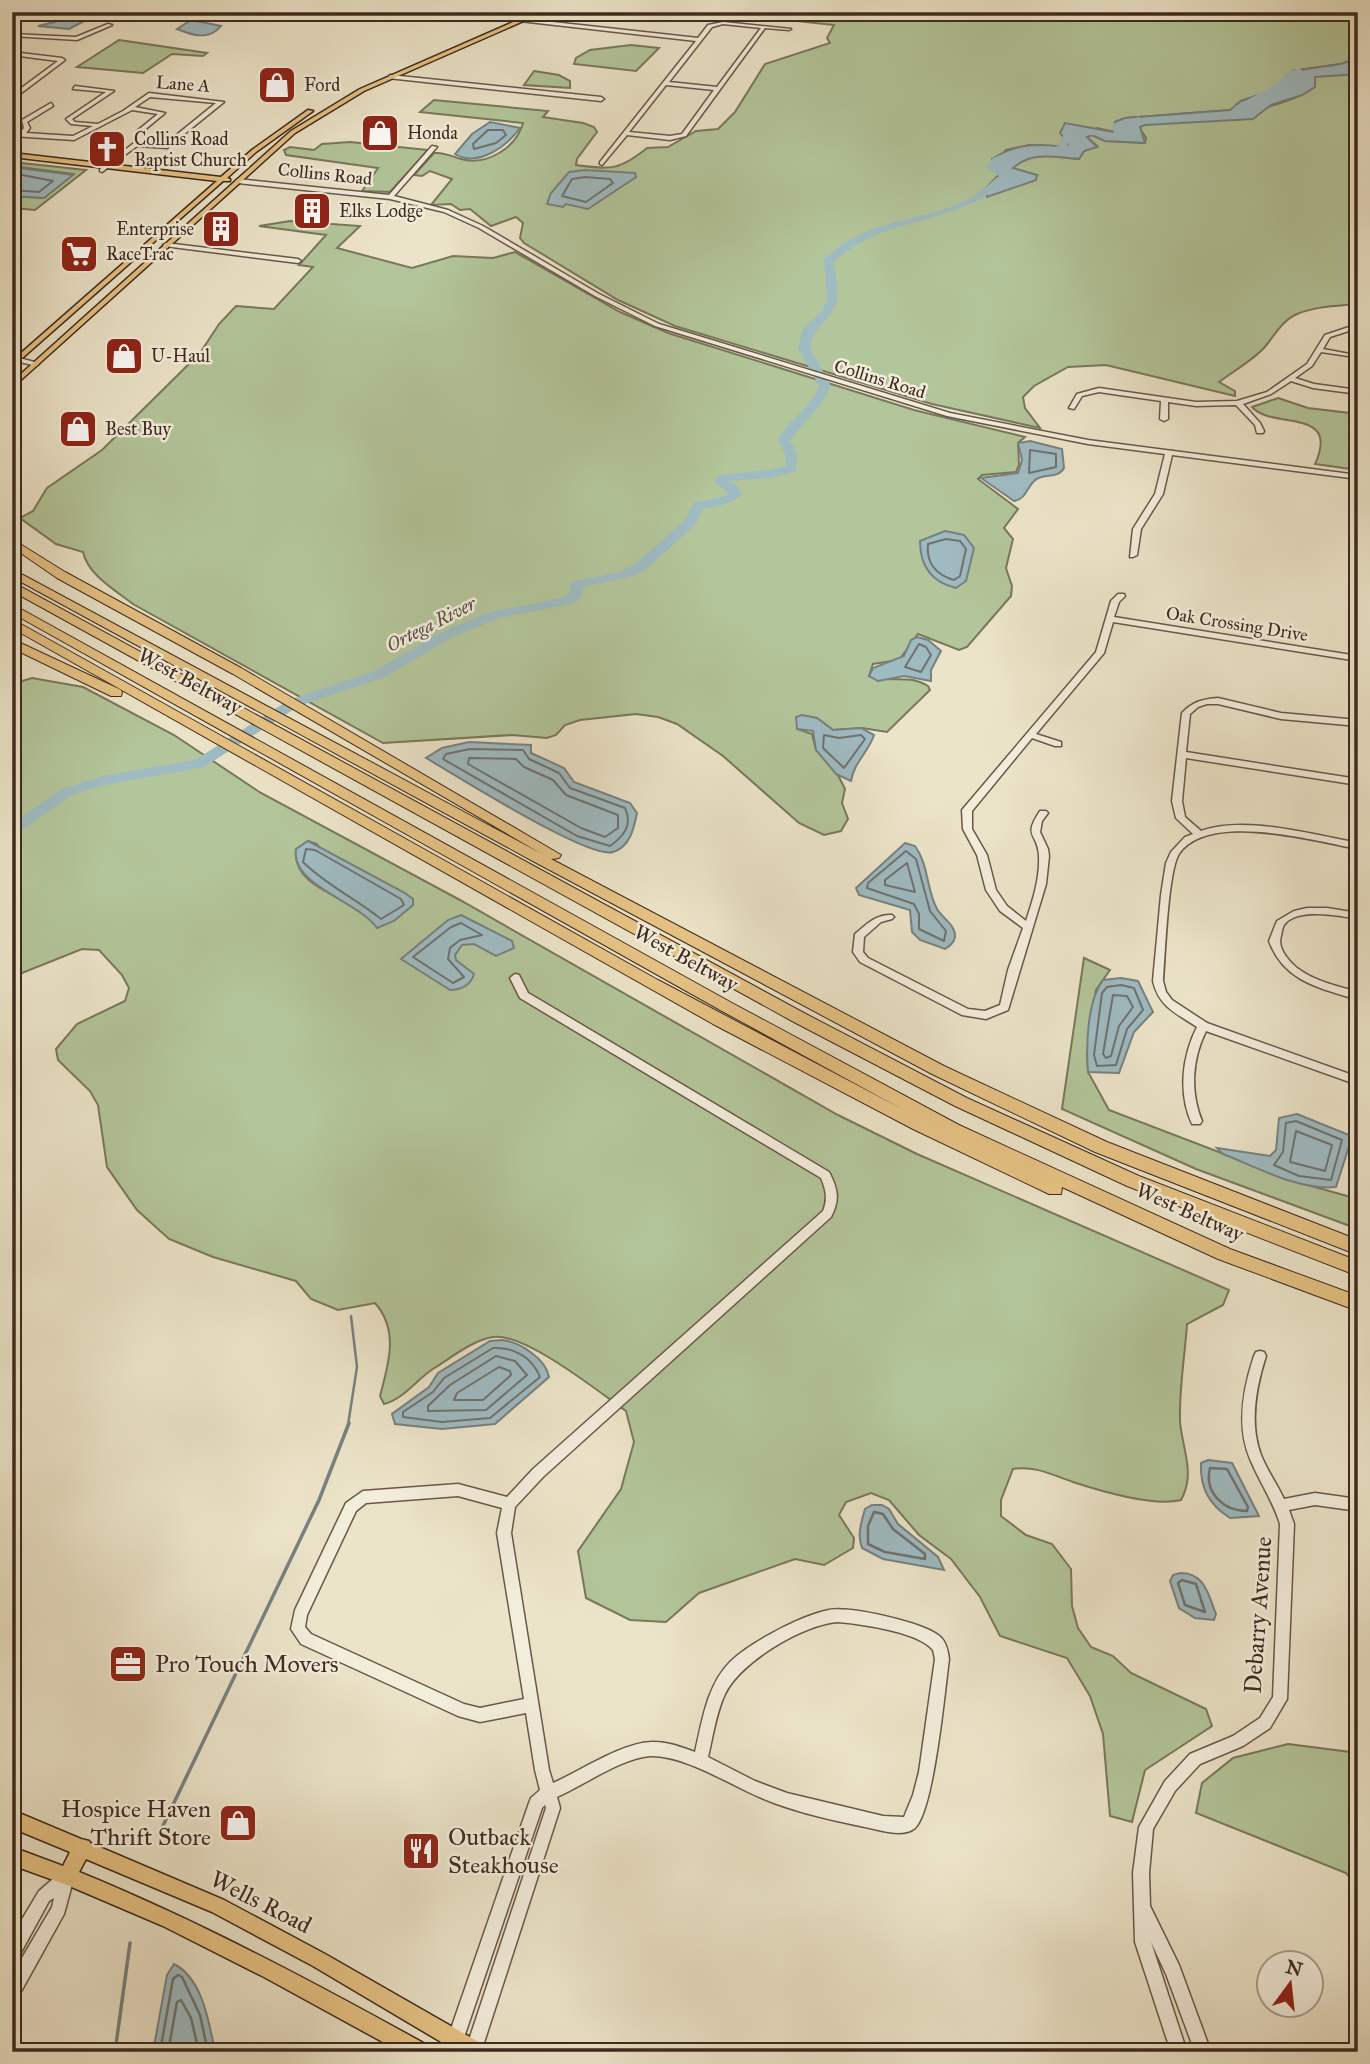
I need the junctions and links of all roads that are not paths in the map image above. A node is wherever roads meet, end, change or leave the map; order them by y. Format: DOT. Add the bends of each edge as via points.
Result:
graph roads {
  1 [pos="53,12"];
  2 [pos="384,12"];
  3 [pos="410,12"];
  4 [pos="434,12"];
  5 [pos="541,12"];
  6 [pos="12,16"];
  7 [pos="482,16"];
  8 [pos="526,16"];
  9 [pos="513,18"];
  10 [pos="498,24"];
  11 [pos="110,25"];
  12 [pos="764,27"];
  13 [pos="789,29"];
  14 [pos="12,35"];
  15 [pos="699,40"];
  16 [pos="433,51"];
  17 [pos="12,53"];
  18 [pos="443,54"];
  19 [pos="390,77"];
  20 [pos="664,83"];
  21 [pos="12,85"];
  22 [pos="29,87"];
  23 [pos="352,87"];
  24 [pos="75,88"];
  25 [pos="718,89"];
  26 [pos="362,90"];
  27 [pos="12,98"];
  28 [pos="601,99"];
  29 [pos="328,100"];
  30 [pos="51,105"];
  31 [pos="318,105"];
  32 [pos="130,108"];
  33 [pos="96,125"];
  34 [pos="281,131"];
  35 [pos="293,132"];
  36 [pos="23,133"];
  37 [pos="626,133"];
  38 [pos="12,134"];
  39 [pos="136,144"];
  40 [pos="435,148"];
  41 [pos="12,157"];
  42 [pos="602,163"];
  43 [pos="105,168"];
  44 [pos="220,181"];
  45 [pos="237,183"];
  46 [pos="390,197"];
  47 [pos="425,205"];
  48 [pos="166,245"];
  49 [pos="298,261"];
  50 [pos="120,270"];
  51 [pos="89,298"];
  52 [pos="106,300"];
  53 [pos="1358,326"];
  54 [pos="67,335"];
  55 [pos="1320,350"];
  56 [pos="1353,356"];
  57 [pos="14,362"];
  58 [pos="36,364"];
  59 [pos="1290,379"];
  60 [pos="12,386"];
  61 [pos="1358,392"];
  62 [pos="1165,400"];
  63 [pos="1238,403"];
  64 [pos="1072,408"];
  65 [pos="1164,419"];
  66 [pos="1260,431"];
  67 [pos="1169,452"];
  68 [pos="1358,477"];
  69 [pos="12,542"];
  70 [pos="1133,555"];
  71 [pos="12,572"];
  72 [pos="12,586"];
  73 [pos="1121,596"];
  74 [pos="12,608"];
  75 [pos="1111,619"];
  76 [pos="12,623"];
  77 [pos="12,643"];
  78 [pos="1358,659"];
  79 [pos="1358,723"];
  80 [pos="1031,735"];
  81 [pos="213,739"];
  82 [pos="1058,744"];
  83 [pos="1181,754"];
  84 [pos="1358,782"];
  85 [pos="1043,813"];
  86 [pos="1199,834"];
  87 [pos="1358,846"];
  88 [pos="1358,916"];
  89 [pos="889,917"];
  90 [pos="1028,928"];
  91 [pos="706,946"];
  92 [pos="515,978"];
  93 [pos="1358,996"];
  94 [pos="1203,1026"];
  95 [pos="1358,1081"];
  96 [pos="1196,1121"];
  97 [pos="1358,1248"];
  98 [pos="1224,1254"];
  99 [pos="1358,1269"];
  100 [pos="1358,1304"];
  101 [pos="1260,1356"];
  102 [pos="509,1504"];
  103 [pos="1358,1505"];
  104 [pos="1281,1506"];
  105 [pos="530,1705"];
  106 [pos="699,1762"];
  107 [pos="548,1793"];
  108 [pos="12,1819"];
  109 [pos="83,1847"];
  110 [pos="12,1856"];
  111 [pos="66,1877"];
  112 [pos="1143,1909"];
  113 [pos="12,1952"];
  114 [pos="12,1991"];
  115 [pos="453,2046"];
  116 [pos="474,2051"];
  117 [pos="420,2052"];
  118 [pos="1179,2052"];
  119 [pos="1203,2052"];
  1 -- 6 [label="street"];
  2 -- 3 [label="street"];
  4 -- 7 [label="street"];
  5 -- 8 [label="main road"];
  7 -- 9 [label="street"];
  7 -- 10 [label="street"];
  8 -- 9 [label="main road"];
  8 -- 15 [label="street"];
  8 -- 18 [label="main road"];
  9 -- 10 [label="main road"];
  10 -- 16 [label="main road"];
  11 -- 14 [label="street" via="85,39"];
  12 -- 13 [label="street"];
  12 -- 15 [label="street" via="717,23"];
  12 -- 25 [label="street"];
  15 -- 20 [label="street"];
  16 -- 18 [label="main road"];
  16 -- 23 [label="main road"];
  17 -- 22 [label="street" via="61,59"];
  18 -- 19 [label="main road"];
  19 -- 26 [label="main road"];
  19 -- 28 [label="street"];
  20 -- 25 [label="street"];
  20 -- 37 [label="street"];
  21 -- 22 [label="street"];
  22 -- 27 [label="street"];
  23 -- 26 [label="main road"];
  23 -- 29 [label="main road"];
  24 -- 33 [label="street" via="111,91 69,119"];
  25 -- 37 [label="street" via="685,134"];
  26 -- 35 [label="main road"];
  30 -- 36 [label="street" via="24,121 27,128"];
  31 -- 34 [label="main road"];
  32 -- 33 [label="street"];
  32 -- 39 [label="street" via="162,113 139,132 141,140"];
  32 -- 39 [label="street, Lane A" via="151,94 221,102 165,147"];
  33 -- 36 [label="street" via="66,138"];
  34 -- 35 [label="main road"];
  34 -- 44 [label="main road"];
  35 -- 45 [label="main road"];
  36 -- 38 [label="street"];
  37 -- 42 [label="street"];
  39 -- 43 [label="street"];
  40 -- 46 [label="street"];
  41 -- 43 [label="main road, Collins Road"];
  43 -- 44 [label="main road, Collins Road"];
  44 -- 45 [label="main road, Collins Road"];
  44 -- 50 [label="main road"];
  45 -- 46 [label="street, Collins Road"];
  45 -- 47 [label="street, Collins Road"];
  45 -- 48 [label="main road"];
  46 -- 47 [label="street, Collins Road"];
  47 -- 67 [label="street, Collins Road" via="472,222 642,318 695,339 985,424"];
  48 -- 49 [label="street"];
  48 -- 52 [label="main road"];
  50 -- 51 [label="main road"];
  50 -- 52 [label="main road" via="119,279 102,295"];
  51 -- 54 [label="main road" via="92,304"];
  51 -- 57 [label="main road"];
  52 -- 54 [label="main road"];
  53 -- 55 [label="street" via="1328,335"];
  54 -- 58 [label="main road"];
  55 -- 56 [label="street"];
  55 -- 59 [label="street" via="1310,366"];
  57 -- 58 [label="street"];
  58 -- 60 [label="main road"];
  59 -- 61 [label="street"];
  59 -- 63 [label="street" via="1262,396"];
  62 -- 63 [label="street"];
  62 -- 64 [label="street" via="1092,390 1075,398"];
  62 -- 65 [label="street"];
  63 -- 66 [label="street"];
  67 -- 68 [label="street, Collins Road"];
  67 -- 70 [label="street" via="1159,494 1138,529"];
  69 -- 91 [label="highway" via="61,575 237,671"];
  71 -- 91 [label="highway"];
  72 -- 99 [label="highway, West Beltway" via="961,1102 1133,1181"];
  73 -- 75 [label="street" via="1115,601"];
  74 -- 98 [label="highway, West Beltway" via="900,1101"];
  75 -- 78 [label="street, Oak Crossing Drive"];
  75 -- 80 [label="street" via="1100,653"];
  76 -- 81 [label="highway"];
  77 -- 81 [label="highway"];
  79 -- 83 [label="street" via="1283,716 1228,702 1197,705 1186,713"];
  80 -- 82 [label="street"];
  80 -- 90 [label="street" via="967,810 965,819 995,900"];
  81 -- 98 [label="highway" via="835,1084 1110,1213"];
  83 -- 84 [label="street"];
  83 -- 86 [label="street" via="1178,808 1181,818"];
  85 -- 90 [label="street" via="1034,825 1044,858"];
  86 -- 87 [label="street" via="1255,829"];
  86 -- 94 [label="street" via="1183,844 1171,863 1158,981 1161,993 1183,1015"];
  88 -- 93 [label="street" via="1301,912 1280,923 1275,932 1276,950 1293,971"];
  89 -- 90 [label="street" via="859,936 858,952 864,960 966,1012 986,1015 1004,1007"];
  91 -- 97 [label="highway" via="992,1097 1212,1193"];
  92 -- 102 [label="street" via="524,995 536,1003 825,1175 833,1204"];
  94 -- 95 [label="street"];
  94 -- 96 [label="street" via="1193,1047 1188,1106"];
  98 -- 100 [label="highway, West Beltway"];
  101 -- 104 [label="street, Debarry Avenue" via="1251,1387 1251,1441"];
  102 -- 105 [label="street" via="504,1533"];
  102 -- 105 [label="street" via="450,1490 363,1497 351,1507 300,1615 298,1629 306,1639 463,1711 480,1715"];
  103 -- 104 [label="street" via="1315,1499"];
  104 -- 112 [label="street, Debarry Avenue" via="1287,1524 1280,1699 1265,1723 1238,1741 1195,1759 1170,1786 1146,1827"];
  105 -- 107 [label="street"];
  106 -- 106 [label="street" via="763,1792 805,1805 893,1826 909,1823 919,1811 942,1659 938,1644 926,1635 845,1616 820,1619 747,1657 734,1669 718,1695"];
  106 -- 107 [label="street" via="646,1749"];
  107 -- 115 [label="street" via="536,1803 528,1822"];
  107 -- 116 [label="street" via="553,1808"];
  108 -- 109 [label="main road, Wells Road"];
  109 -- 111 [label="main road"];
  109 -- 115 [label="main road, Wells Road" via="265,1930"];
  110 -- 111 [label="main road"];
  111 -- 113 [label="street" via="44,1896"];
  111 -- 114 [label="street" via="59,1909"];
  111 -- 117 [label="main road" via="235,1950"];
  112 -- 118 [label="street, Debarry Avenue" via="1143,1942"];
  112 -- 119 [label="street, Debarry Avenue" via="1173,1971"];
  115 -- 116 [label="main road, Wells Road"];
}
